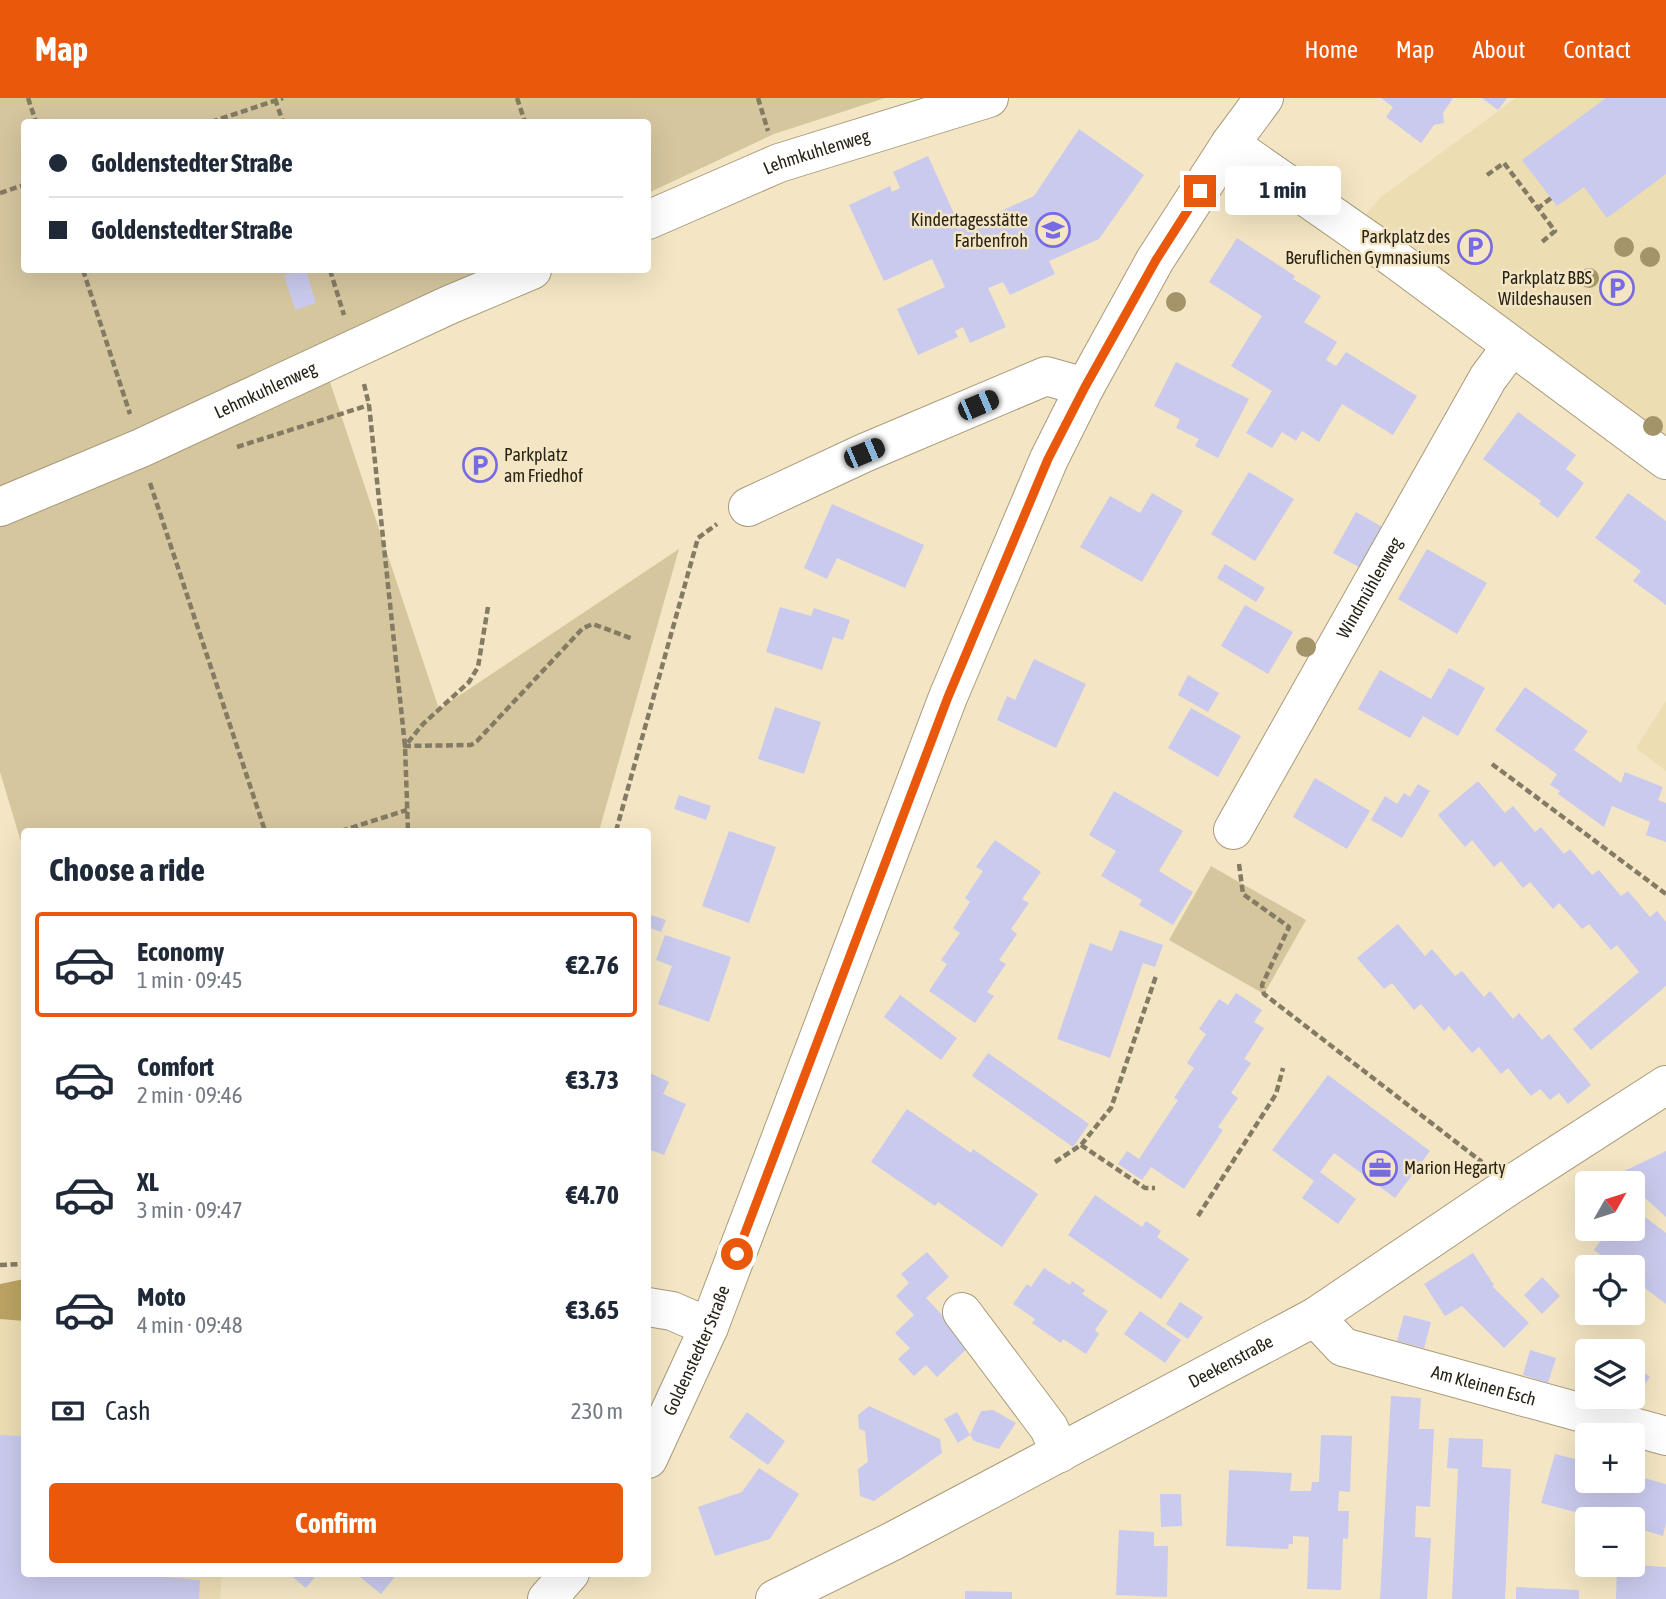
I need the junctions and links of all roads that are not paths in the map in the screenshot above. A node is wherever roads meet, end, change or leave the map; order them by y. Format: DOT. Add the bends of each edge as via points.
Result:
graph roads {
  1 [pos="989,98"];
  2 [pos="1264,98"];
  3 [pos="1230,144"];
  4 [pos="651,219"];
  5 [pos="525,273"];
  6 [pos="1521,354"];
  7 [pos="1085,387"];
  8 [pos="1666,460"];
  9 [pos="0,507"];
  10 [pos="748,507"];
  11 [pos="1233,830"];
  12 [pos="1666,1085"];
  13 [pos="651,1307"];
  14 [pos="962,1312"];
  15 [pos="1315,1317"];
  16 [pos="709,1327"];
  17 [pos="1666,1436"];
  18 [pos="651,1453"];
  19 [pos="1060,1453"];
  20 [pos="566,1577"];
  21 [pos="547,1599"];
  22 [pos="775,1599"];
  1 -- 4 [label="street, Lehmkuhlenweg" via="779,163"];
  2 -- 3 [label="street, Goldenstedter Straße"];
  3 -- 6 [label="street"];
  3 -- 7 [label="street, Goldenstedter Straße" via="1156,260"];
  5 -- 9 [label="street, Lehmkuhlenweg"];
  6 -- 8 [label="street"];
  6 -- 11 [label="street, Windmühlenweg" via="1488,378"];
  7 -- 10 [label="street" via="1046,376"];
  7 -- 16 [label="street, Goldenstedter Straße" via="1048,459 948,697"];
  12 -- 15 [label="street, Deekenstraße"];
  13 -- 16 [label="street" via="673,1311"];
  14 -- 19 [label="street" via="1049,1428"];
  15 -- 17 [label="street, Am Kleinen Esch" via="1343,1347"];
  15 -- 19 [label="street, Deekenstraße"];
  16 -- 18 [label="street, Goldenstedter Straße"];
  19 -- 22 [label="street, Deekenstraße"];
  20 -- 21 [label="street"];
}
